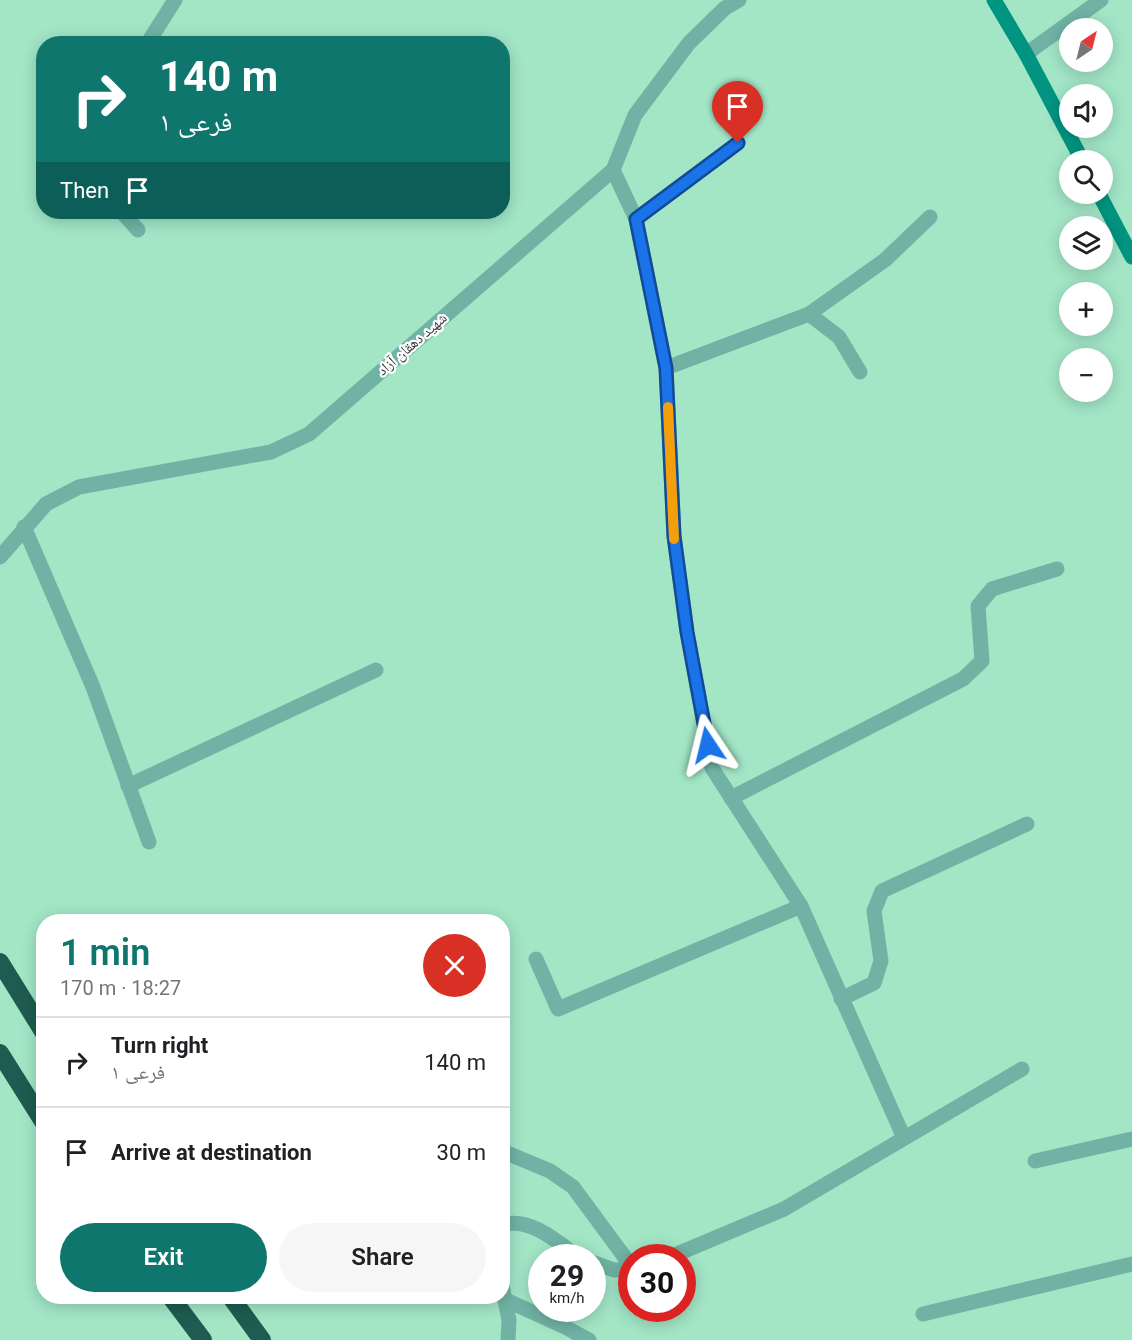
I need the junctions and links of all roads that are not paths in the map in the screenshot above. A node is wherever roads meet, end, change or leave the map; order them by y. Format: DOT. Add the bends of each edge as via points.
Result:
graph roads {
  1 [pos="175,0"];
  2 [pos="739,0"];
  3 [pos="993,0"];
  4 [pos="1101,0"];
  5 [pos="152,36"];
  6 [pos="1026,54"];
  7 [pos="738,143"];
  8 [pos="1077,150"];
  9 [pos="613,170"];
  10 [pos="1104,204"];
  11 [pos="930,217"];
  12 [pos="128,219"];
  13 [pos="636,219"];
  14 [pos="138,230"];
  15 [pos="1132,257"];
  16 [pos="809,314"];
  17 [pos="666,368"];
  18 [pos="860,372"];
  19 [pos="24,527"];
  20 [pos="0,557"];
  21 [pos="1057,569"];
  22 [pos="376,670"];
  23 [pos="128,786"];
  24 [pos="731,798"];
  25 [pos="1027,824"];
  26 [pos="149,842"];
  27 [pos="801,906"];
  28 [pos="536,959"];
  29 [pos="0,962"];
  30 [pos="841,999"];
  31 [pos="36,1020"];
  32 [pos="1,1058"];
  33 [pos="1022,1068"];
  34 [pos="36,1111"];
  35 [pos="903,1138"];
  36 [pos="1132,1139"];
  37 [pos="510,1154"];
  38 [pos="1035,1161"];
  39 [pos="510,1222"];
  40 [pos="561,1244"];
  41 [pos="696,1246"];
  42 [pos="618,1249"];
  43 [pos="1132,1264"];
  44 [pos="510,1302"];
  45 [pos="176,1304"];
  46 [pos="236,1304"];
  47 [pos="507,1304"];
  48 [pos="923,1314"];
  49 [pos="203,1340"];
  50 [pos="262,1340"];
  51 [pos="508,1340"];
  52 [pos="589,1340"];
  1 -- 5 [label="street"];
  2 -- 9 [label="street, شهید دهقان آزاد" via="725,8 682,52 635,115"];
  3 -- 6 [label="street"];
  4 -- 6 [label="street"];
  6 -- 8 [label="street"];
  7 -- 13 [label="street"];
  9 -- 13 [label="street"];
  9 -- 19 [label="street, شهید دهقان آزاد" via="309,434 271,452 79,487 46,504"];
  10 -- 15 [label="street"];
  11 -- 16 [label="street" via="885,260"];
  12 -- 14 [label="street"];
  13 -- 17 [label="street"];
  16 -- 17 [label="street"];
  16 -- 18 [label="street" via="839,337"];
  17 -- 24 [label="street" via="674,536 686,621 712,768"];
  19 -- 20 [label="street, شهید دهقان آزاد"];
  19 -- 23 [label="street" via="93,687"];
  21 -- 24 [label="street" via="992,589 978,606 982,661 963,680"];
  22 -- 23 [label="street"];
  23 -- 26 [label="street"];
  24 -- 27 [label="street"];
  25 -- 30 [label="street" via="882,891 874,911 881,961 874,983"];
  27 -- 28 [label="street" via="558,1009"];
  27 -- 30 [label="street"];
  29 -- 31 [label="highway"];
  30 -- 35 [label="street"];
  32 -- 34 [label="highway"];
  33 -- 35 [label="street"];
  35 -- 41 [label="street" via="784,1209"];
  36 -- 38 [label="street"];
  37 -- 42 [label="street" via="549,1171 573,1187"];
  39 -- 40 [label="street" via="546,1233"];
  43 -- 48 [label="street"];
  44 -- 52 [label="street"];
  45 -- 49 [label="highway"];
  46 -- 50 [label="highway"];
  47 -- 51 [label="street"];
}
